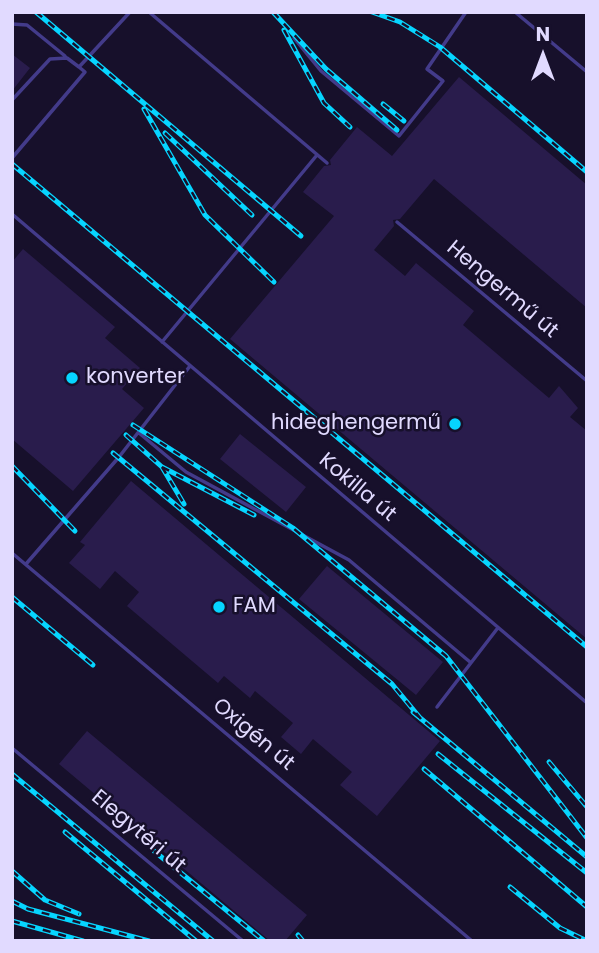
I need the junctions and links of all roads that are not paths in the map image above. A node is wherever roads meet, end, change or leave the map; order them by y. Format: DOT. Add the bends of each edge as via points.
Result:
graph roads {
  1 [pos="130,12"];
  2 [pos="149,12"];
  3 [pos="466,12"];
  4 [pos="514,12"];
  5 [pos="12,24"];
  6 [pos="294,38"];
  7 [pos="67,58"];
  8 [pos="79,66"];
  9 [pos="587,72"];
  10 [pos="12,100"];
  11 [pos="13,155"];
  12 [pos="317,155"];
  13 [pos="327,163"];
  14 [pos="12,214"];
  15 [pos="397,222"];
  16 [pos="162,342"];
  17 [pos="190,366"];
  18 [pos="587,381"];
  19 [pos="139,433"];
  20 [pos="12,552"];
  21 [pos="26,564"];
  22 [pos="497,629"];
  23 [pos="470,662"];
  24 [pos="587,702"];
  25 [pos="437,707"];
  26 [pos="12,748"];
  27 [pos="243,941"];
  28 [pos="472,941"];
  1 -- 8 [label="lane"];
  2 -- 12 [label="lane"];
  3 -- 6 [label="lane" via="427,69 443,80 400,136 321,71"];
  4 -- 9 [label="lane"];
  5 -- 7 [label="lane" via="27,25"];
  7 -- 8 [label="lane"];
  7 -- 10 [label="lane" via="50,59"];
  8 -- 11 [label="lane" via="85,72"];
  12 -- 13 [label="lane"];
  12 -- 16 [label="lane"];
  14 -- 16 [label="lane, Kokilla út"];
  15 -- 18 [label="lane, Hengermű út"];
  16 -- 17 [label="lane, Kokilla út"];
  17 -- 19 [label="lane"];
  17 -- 22 [label="lane, Kokilla út"];
  19 -- 21 [label="lane"];
  19 -- 23 [label="lane" via="186,472 349,560"];
  20 -- 21 [label="lane, Oxigén út"];
  21 -- 28 [label="lane, Oxigén út"];
  22 -- 23 [label="lane"];
  22 -- 24 [label="lane, Kokilla út"];
  23 -- 25 [label="lane"];
  26 -- 27 [label="lane, Elegytéri út"];
}
